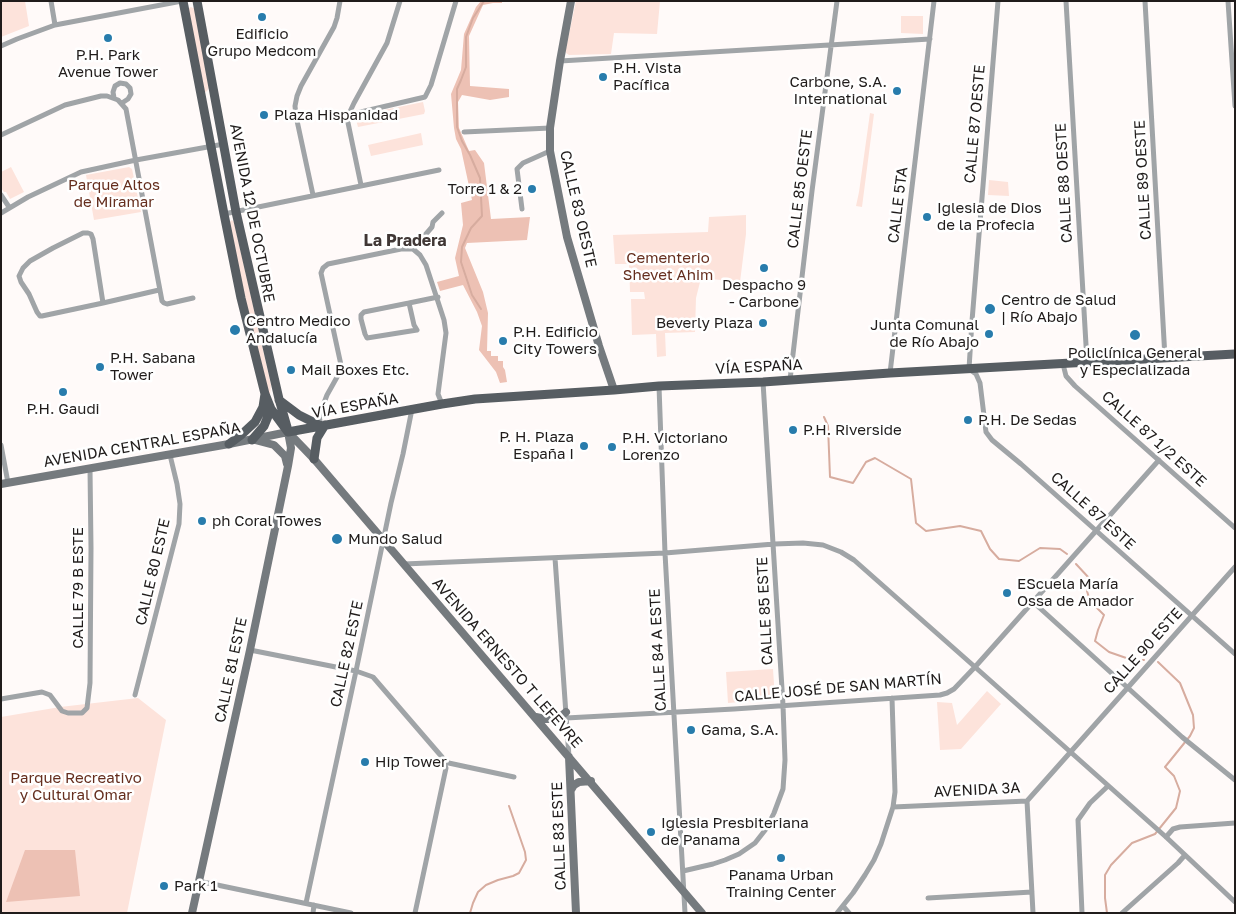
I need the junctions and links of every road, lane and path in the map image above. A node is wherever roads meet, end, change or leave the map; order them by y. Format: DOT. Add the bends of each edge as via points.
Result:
graph roads {
  1 [pos="51,1"];
  2 [pos="182,1"];
  3 [pos="197,1"];
  4 [pos="340,1"];
  5 [pos="400,1"];
  6 [pos="456,1"];
  7 [pos="571,1"];
  8 [pos="837,1"];
  9 [pos="934,1"];
  10 [pos="998,1"];
  11 [pos="1066,1"];
  12 [pos="1145,1"];
  13 [pos="1228,1"];
  14 [pos="159,3"];
  15 [pos="55,25"];
  16 [pos="930,39"];
  17 [pos="831,45"];
  18 [pos="1,46"];
  19 [pos="560,61"];
  20 [pos="214,93"];
  21 [pos="114,98"];
  22 [pos="201,100"];
  23 [pos="122,103"];
  24 [pos="1235,106"];
  25 [pos="348,115"];
  26 [pos="550,128"];
  27 [pos="464,132"];
  28 [pos="1,135"];
  29 [pos="224,144"];
  30 [pos="211,146"];
  31 [pos="550,151"];
  32 [pos="136,160"];
  33 [pos="439,170"];
  34 [pos="361,185"];
  35 [pos="1,195"];
  36 [pos="313,195"];
  37 [pos="10,207"];
  38 [pos="522,209"];
  39 [pos="236,212"];
  40 [pos="1,213"];
  41 [pos="442,213"];
  42 [pos="224,214"];
  43 [pos="413,249"];
  44 [pos="159,290"];
  45 [pos="192,298"];
  46 [pos="438,298"];
  47 [pos="103,303"];
  48 [pos="409,303"];
  49 [pos="1235,354"];
  50 [pos="1165,358"];
  51 [pos="1087,362"];
  52 [pos="1063,364"];
  53 [pos="970,369"];
  54 [pos="890,373"];
  55 [pos="790,380"];
  56 [pos="763,382"];
  57 [pos="659,386"];
  58 [pos="614,390"];
  59 [pos="264,394"];
  60 [pos="279,399"];
  61 [pos="442,404"];
  62 [pos="271,409"];
  63 [pos="412,409"];
  64 [pos="323,425"];
  65 [pos="288,432"];
  66 [pos="252,440"];
  67 [pos="229,444"];
  68 [pos="1,445"];
  69 [pos="170,455"];
  70 [pos="312,456"];
  71 [pos="1159,460"];
  72 [pos="288,466"];
  73 [pos="90,469"];
  74 [pos="5,484"];
  75 [pos="1235,528"];
  76 [pos="1095,530"];
  77 [pos="384,541"];
  78 [pos="774,544"];
  79 [pos="665,553"];
  80 [pos="555,558"];
  81 [pos="404,564"];
  82 [pos="1235,567"];
  83 [pos="1032,601"];
  84 [pos="1191,616"];
  85 [pos="250,650"];
  86 [pos="1235,654"];
  87 [pos="975,667"];
  88 [pos="356,672"];
  89 [pos="1128,687"];
  90 [pos="135,695"];
  91 [pos="892,698"];
  92 [pos="1,699"];
  93 [pos="783,705"];
  94 [pos="674,713"];
  95 [pos="566,715"];
  96 [pos="535,717"];
  97 [pos="1070,752"];
  98 [pos="570,758"];
  99 [pos="444,762"];
  100 [pos="514,776"];
  101 [pos="1235,780"];
  102 [pos="591,781"];
  103 [pos="1108,786"];
  104 [pos="571,790"];
  105 [pos="1027,801"];
  106 [pos="893,807"];
  107 [pos="1235,823"];
  108 [pos="1166,837"];
  109 [pos="1185,855"];
  110 [pos="683,871"];
  111 [pos="198,881"];
  112 [pos="684,891"];
  113 [pos="1032,892"];
  114 [pos="928,898"];
  115 [pos="1235,902"];
  116 [pos="306,903"];
  117 [pos="314,905"];
  118 [pos="843,906"];
  119 [pos="192,913"];
  120 [pos="313,913"];
  121 [pos="351,913"];
  122 [pos="415,913"];
  123 [pos="576,913"];
  124 [pos="685,913"];
  125 [pos="702,913"];
  126 [pos="836,913"];
  127 [pos="848,913"];
  128 [pos="1033,913"];
  129 [pos="1082,913"];
  130 [pos="1122,913"];
  1 -- 15 [label="street"];
  2 -- 14 [label="street"];
  2 -- 22 [label="main road, AVENIDA 12 DE OCTUBRE"];
  3 -- 20 [label="main road, AVENIDA 12 DE OCTUBRE"];
  4 -- 36 [label="street" via="334,27 297,96 296,116"];
  5 -- 25 [label="street" via="387,43"];
  6 -- 25 [label="street" via="425,97"];
  7 -- 19 [label="main road, CALLE 83 OESTE"];
  8 -- 17 [label="street, CALLE 85 OESTE"];
  9 -- 16 [label="street, CALLE 5TA"];
  10 -- 53 [label="street, CALLE 87 OESTE"];
  11 -- 51 [label="street, CALLE 88 OESTE"];
  12 -- 50 [label="street, CALLE 89 OESTE"];
  13 -- 24 [label="street"];
  14 -- 15 [label="street"];
  15 -- 18 [label="street"];
  16 -- 17 [label="street"];
  16 -- 54 [label="street, CALLE 5TA"];
  17 -- 19 [label="street"];
  17 -- 55 [label="street, CALLE 85 OESTE"];
  19 -- 26 [label="main road, CALLE 83 OESTE"];
  20 -- 22 [label="main road"];
  20 -- 29 [label="main road, AVENIDA 12 DE OCTUBRE"];
  21 -- 23 [label="street"];
  21 -- 23 [label="street" via="115,86 126,84 131,94"];
  21 -- 28 [label="street" via="101,96 65,105"];
  22 -- 30 [label="main road, AVENIDA 12 DE OCTUBRE"];
  23 -- 32 [label="street"];
  25 -- 34 [label="street"];
  26 -- 27 [label="street"];
  26 -- 31 [label="main road, CALLE 83 OESTE"];
  29 -- 30 [label="street"];
  29 -- 39 [label="main road, AVENIDA 12 DE OCTUBRE"];
  30 -- 32 [label="street"];
  30 -- 42 [label="main road, AVENIDA 12 DE OCTUBRE"];
  31 -- 38 [label="street" via="523,163 518,170"];
  31 -- 58 [label="main road, CALLE 83 OESTE" via="567,237"];
  32 -- 37 [label="street" via="81,172"];
  32 -- 44 [label="street"];
  33 -- 34 [label="street"];
  34 -- 36 [label="street"];
  35 -- 37 [label="street"];
  36 -- 39 [label="street"];
  37 -- 40 [label="street"];
  39 -- 42 [label="street"];
  39 -- 60 [label="main road, AVENIDA 12 DE OCTUBRE"];
  41 -- 43 [label="street"];
  42 -- 59 [label="main road, AVENIDA 12 DE OCTUBRE"];
  43 -- 46 [label="street" via="426,265"];
  43 -- 64 [label="street" via="328,264 322,268 341,365 319,416"];
  44 -- 45 [label="street" via="162,301 168,304"];
  44 -- 47 [label="street"];
  46 -- 48 [label="street"];
  46 -- 61 [label="street" via="446,333 438,394"];
  47 -- 47 [label="street" via="40,316 19,276 30,261 88,233 93,239"];
  48 -- 48 [label="street" via="364,312 361,319 367,338 417,330"];
  49 -- 50 [label="main road, VÍA ESPAÑA"];
  50 -- 51 [label="main road, VÍA ESPAÑA"];
  51 -- 52 [label="main road, VÍA ESPAÑA"];
  52 -- 53 [label="main road, VÍA ESPAÑA"];
  52 -- 71 [label="street, CALLE 87 1/2 ESTE" via="1066,376 1075,386"];
  53 -- 54 [label="main road, VÍA ESPAÑA"];
  53 -- 76 [label="street, CALLE 87 ESTE" via="980,383 986,432 992,440"];
  54 -- 55 [label="main road, VÍA ESPAÑA"];
  55 -- 56 [label="main road, VÍA ESPAÑA"];
  56 -- 57 [label="main road, VÍA ESPAÑA"];
  56 -- 78 [label="street, CALLE 85 ESTE"];
  57 -- 58 [label="main road, VÍA ESPAÑA"];
  57 -- 79 [label="street, CALLE 84 A ESTE"];
  58 -- 61 [label="main road, VÍA ESPAÑA"];
  59 -- 62 [label="main road, AVENIDA 12 DE OCTUBRE"];
  59 -- 67 [label="main road" via="263,407 257,418"];
  60 -- 64 [label="main road" via="299,415"];
  60 -- 65 [label="main road, AVENIDA 12 DE OCTUBRE"];
  61 -- 63 [label="main road, VÍA ESPAÑA"];
  62 -- 65 [label="main road, AVENIDA 12 DE OCTUBRE"];
  62 -- 66 [label="main road" via="264,426"];
  63 -- 64 [label="main road, VÍA ESPAÑA"];
  63 -- 77 [label="street, CALLE 82 ESTE"];
  64 -- 65 [label="main road, VÍA ESPAÑA"];
  64 -- 70 [label="main road"];
  65 -- 66 [label="main road, AVENIDA CENTRAL ESPAÑA"];
  65 -- 70 [label="main road, AVENIDA ERNESTO T LEFEVRE"];
  65 -- 72 [label="main road, CALLE 81 ESTE" via="291,448"];
  66 -- 67 [label="main road, AVENIDA CENTRAL ESPAÑA"];
  66 -- 72 [label="main road" via="274,445 285,456"];
  67 -- 69 [label="main road, AVENIDA CENTRAL ESPAÑA"];
  68 -- 74 [label="street"];
  69 -- 73 [label="main road, AVENIDA CENTRAL ESPAÑA"];
  69 -- 90 [label="street, CALLE 80 ESTE" via="180,504 179,524"];
  70 -- 72 [label="main road" via="302,452 296,454"];
  70 -- 77 [label="main road, AVENIDA ERNESTO T LEFEVRE"];
  71 -- 75 [label="street, CALLE 87 1/2 ESTE"];
  71 -- 76 [label="street, CALLE JOSÉ DE SAN MARTÍN"];
  72 -- 85 [label="main road, CALLE 81 ESTE"];
  73 -- 74 [label="main road, AVENIDA CENTRAL ESPAÑA"];
  73 -- 92 [label="street, CALLE 79 B ESTE" via="90,673 87,708 82,713 62,711 50,695 42,692"];
  76 -- 83 [label="street, CALLE JOSÉ DE SAN MARTÍN"];
  76 -- 84 [label="street, CALLE 87 ESTE"];
  77 -- 81 [label="main road, AVENIDA ERNESTO T LEFEVRE"];
  77 -- 88 [label="street, CALLE 82 ESTE"];
  78 -- 79 [label="street"];
  78 -- 87 [label="street" via="823,545 841,552"];
  78 -- 93 [label="street, CALLE 85 ESTE"];
  79 -- 80 [label="street"];
  79 -- 94 [label="street, CALLE 84 A ESTE"];
  80 -- 81 [label="street"];
  80 -- 95 [label="street"];
  81 -- 96 [label="main road, AVENIDA ERNESTO T LEFEVRE"];
  82 -- 84 [label="street, CALLE 90 ESTE"];
  83 -- 87 [label="street, CALLE JOSÉ DE SAN MARTÍN"];
  83 -- 89 [label="street"];
  84 -- 86 [label="street, CALLE 87 ESTE"];
  84 -- 89 [label="street, CALLE 90 ESTE"];
  85 -- 88 [label="street"];
  85 -- 111 [label="main road, CALLE 81 ESTE"];
  87 -- 91 [label="street, CALLE JOSÉ DE SAN MARTÍN" via="947,693"];
  87 -- 97 [label="street"];
  88 -- 99 [label="street" via="376,681"];
  88 -- 116 [label="street, CALLE 82 ESTE"];
  89 -- 97 [label="street, CALLE 90 ESTE"];
  89 -- 101 [label="street"];
  91 -- 93 [label="street, CALLE JOSÉ DE SAN MARTÍN"];
  91 -- 106 [label="street"];
  93 -- 94 [label="street, CALLE JOSÉ DE SAN MARTÍN"];
  93 -- 110 [label="street, CALLE 85 ESTE" via="783,790 766,829 738,854"];
  94 -- 95 [label="street, CALLE JOSÉ DE SAN MARTÍN"];
  94 -- 110 [label="street, CALLE 84 A ESTE"];
  95 -- 96 [label="main road" via="551,720"];
  95 -- 98 [label="street"];
  96 -- 98 [label="main road, AVENIDA ERNESTO T LEFEVRE"];
  97 -- 103 [label="street"];
  97 -- 105 [label="street, AVENIDA 3A"];
  98 -- 102 [label="main road, AVENIDA ERNESTO T LEFEVRE"];
  98 -- 104 [label="main road, CALLE 83 ESTE"];
  99 -- 100 [label="street"];
  99 -- 122 [label="street" via="446,768"];
  102 -- 104 [label="main road" via="579,782"];
  102 -- 112 [label="main road, AVENIDA ERNESTO T LEFEVRE"];
  103 -- 108 [label="street"];
  103 -- 129 [label="street" via="1078,820"];
  104 -- 123 [label="main road, CALLE 83 ESTE"];
  105 -- 106 [label="street, AVENIDA 3A"];
  105 -- 113 [label="street"];
  106 -- 118 [label="street" via="874,860"];
  107 -- 108 [label="street" via="1180,827"];
  108 -- 109 [label="street"];
  109 -- 115 [label="street"];
  109 -- 130 [label="street"];
  110 -- 112 [label="street, CALLE 84 A ESTE"];
  111 -- 116 [label="street"];
  111 -- 119 [label="main road, CALLE 81 ESTE"];
  112 -- 124 [label="street, CALLE 84 A ESTE"];
  112 -- 125 [label="main road, AVENIDA ERNESTO T LEFEVRE"];
  113 -- 114 [label="street"];
  113 -- 128 [label="street"];
  116 -- 117 [label="street"];
  117 -- 120 [label="street"];
  117 -- 121 [label="street"];
  118 -- 126 [label="street"];
  118 -- 127 [label="street"];
}
